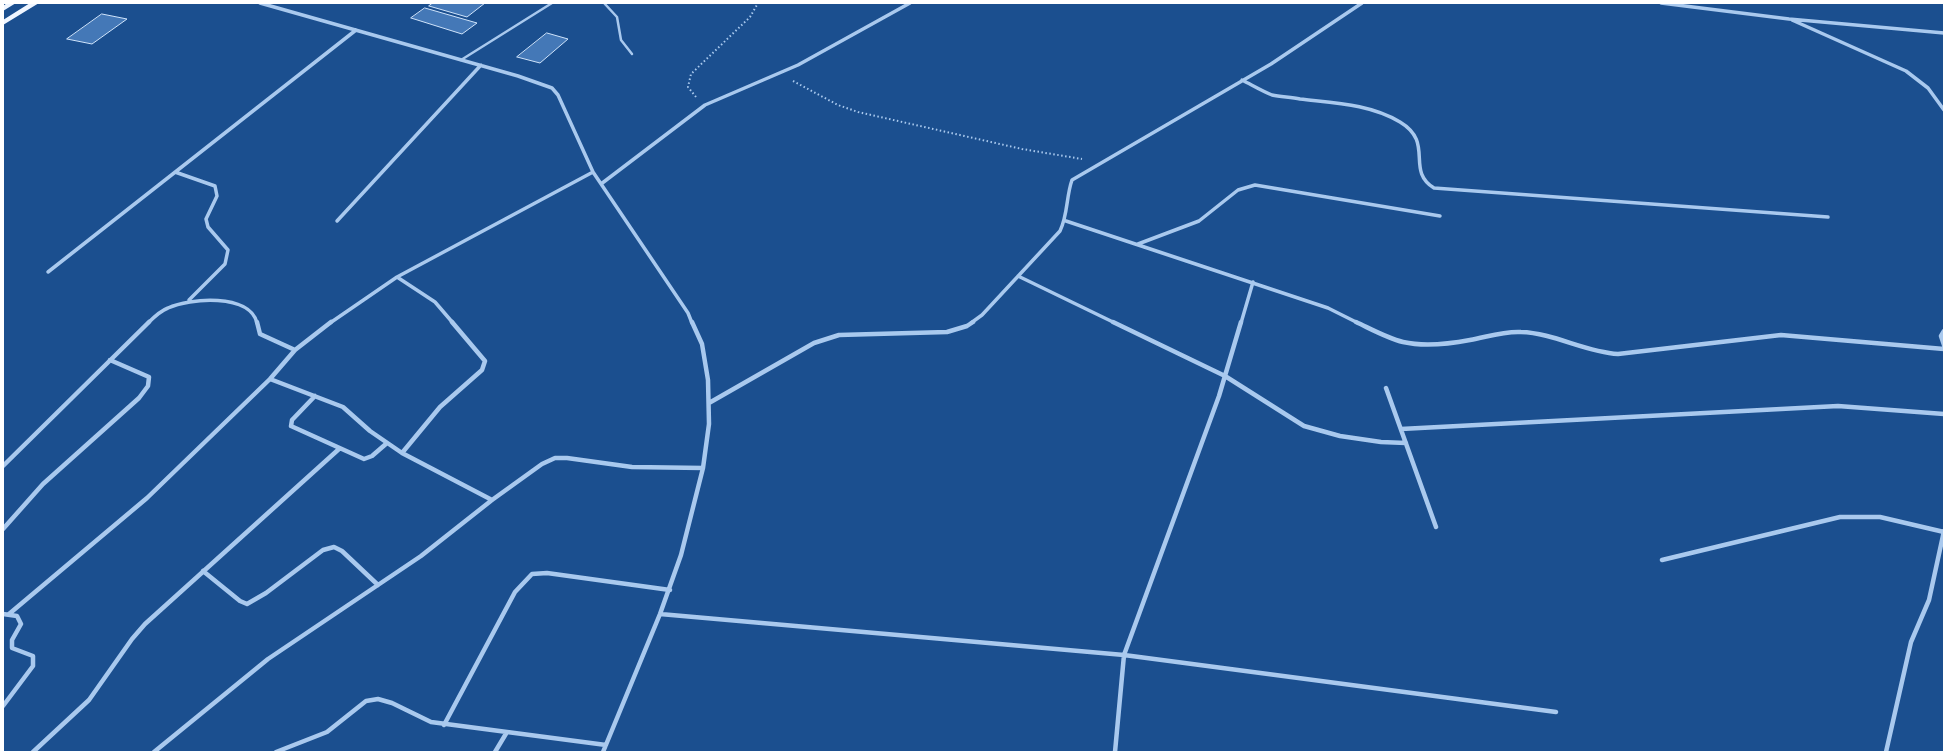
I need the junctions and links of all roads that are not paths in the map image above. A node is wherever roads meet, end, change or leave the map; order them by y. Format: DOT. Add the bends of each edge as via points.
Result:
graph roads {
  1 [pos="12,3"];
  2 [pos="35,3"];
  3 [pos="260,3"];
  4 [pos="552,3"];
  5 [pos="604,3"];
  6 [pos="910,3"];
  7 [pos="1362,3"];
  8 [pos="1661,3"];
  9 [pos="3,9"];
  10 [pos="1788,19"];
  11 [pos="3,22"];
  12 [pos="356,30"];
  13 [pos="1944,33"];
  14 [pos="632,54"];
  15 [pos="461,60"];
  16 [pos="481,65"];
  17 [pos="1242,80"];
  18 [pos="1944,110"];
  19 [pos="175,172"];
  20 [pos="593,172"];
  21 [pos="601,184"];
  22 [pos="1440,216"];
  23 [pos="1828,217"];
  24 [pos="337,221"];
  25 [pos="1066,221"];
  26 [pos="1138,244"];
  27 [pos="48,272"];
  28 [pos="1018,276"];
  29 [pos="397,277"];
  30 [pos="1253,282"];
  31 [pos="188,301"];
  32 [pos="1944,331"];
  33 [pos="1944,345"];
  34 [pos="1944,349"];
  35 [pos="295,350"];
  36 [pos="110,360"];
  37 [pos="1225,376"];
  38 [pos="270,379"];
  39 [pos="1386,388"];
  40 [pos="315,396"];
  41 [pos="709,403"];
  42 [pos="1944,414"];
  43 [pos="1401,429"];
  44 [pos="387,443"];
  45 [pos="1406,443"];
  46 [pos="339,449"];
  47 [pos="402,452"];
  48 [pos="3,466"];
  49 [pos="703,468"];
  50 [pos="492,500"];
  51 [pos="1436,527"];
  52 [pos="3,529"];
  53 [pos="1944,531"];
  54 [pos="1662,560"];
  55 [pos="203,571"];
  56 [pos="378,585"];
  57 [pos="670,590"];
  58 [pos="3,614"];
  59 [pos="10,614"];
  60 [pos="660,614"];
  61 [pos="1124,655"];
  62 [pos="3,706"];
  63 [pos="1556,712"];
  64 [pos="444,725"];
  65 [pos="507,732"];
  66 [pos="606,746"];
  67 [pos="33,752"];
  68 [pos="154,752"];
  69 [pos="276,752"];
  70 [pos="496,752"];
  71 [pos="603,752"];
  72 [pos="1116,752"];
  73 [pos="1886,752"];
  1 -- 9 [label="main road"];
  2 -- 11 [label="main road"];
  3 -- 12 [label="street"];
  4 -- 15 [label="lane"];
  5 -- 14 [label="lane" via="618,18 619,37"];
  6 -- 21 [label="street" via="780,74 705,105"];
  7 -- 17 [label="street" via="1272,64"];
  8 -- 10 [label="street"];
  10 -- 13 [label="street"];
  10 -- 18 [label="street" via="1906,71 1928,88"];
  12 -- 15 [label="street"];
  12 -- 19 [label="street"];
  15 -- 16 [label="street"];
  16 -- 20 [label="street" via="552,88 558,95"];
  16 -- 24 [label="street"];
  17 -- 23 [label="street" via="1273,95 1371,108 1382,113 1415,134 1421,178 1426,185 1434,188"];
  17 -- 25 [label="street" via="1072,180 1067,190"];
  19 -- 27 [label="street"];
  19 -- 31 [label="street" via="215,186 217,196 206,219 208,227 228,250 225,264"];
  20 -- 21 [label="street"];
  20 -- 29 [label="street"];
  21 -- 41 [label="street" via="688,313 702,344"];
  22 -- 26 [label="street" via="1251,185 1238,188 1200,220"];
  25 -- 26 [label="street"];
  25 -- 28 [label="street" via="1060,231"];
  26 -- 30 [label="street"];
  28 -- 37 [label="street"];
  28 -- 41 [label="street" via="982,315 967,326 947,332 840,335 814,343"];
  29 -- 35 [label="street" via="330,322"];
  29 -- 47 [label="street" via="434,302 485,362 482,370 440,407"];
  30 -- 34 [label="street" via="1328,308 1391,338 1421,344 1521,332 1602,353 1618,354 1781,335"];
  30 -- 37 [label="street"];
  31 -- 35 [label="street" via="224,302 248,308 254,314 260,334"];
  31 -- 36 [label="street" via="176,303 165,309"];
  32 -- 33 [label="street" via="1941,336"];
  35 -- 38 [label="street"];
  36 -- 48 [label="street"];
  36 -- 52 [label="street" via="149,377 148,386 139,398 43,484"];
  37 -- 45 [label="street" via="1304,426 1340,436"];
  37 -- 61 [label="street"];
  38 -- 40 [label="street"];
  38 -- 59 [label="street" via="147,498"];
  39 -- 43 [label="street"];
  40 -- 44 [label="street" via="343,407"];
  40 -- 46 [label="street" via="292,420 291,426"];
  41 -- 49 [label="street"];
  42 -- 43 [label="street" via="1838,406"];
  43 -- 45 [label="street"];
  44 -- 46 [label="street" via="372,456 364,459"];
  44 -- 47 [label="street"];
  45 -- 51 [label="street"];
  46 -- 55 [label="street"];
  47 -- 50 [label="street"];
  49 -- 50 [label="street" via="632,467 555,458 542,464"];
  49 -- 57 [label="street"];
  50 -- 56 [label="street" via="440,543"];
  53 -- 54 [label="street" via="1882,516 1840,517"];
  53 -- 73 [label="street" via="1929,600 1910,642"];
  55 -- 56 [label="street" via="247,604 266,593 323,550 334,547 342,550"];
  55 -- 67 [label="street" via="145,624 132,638 89,700"];
  56 -- 68 [label="street" via="268,659"];
  57 -- 60 [label="street"];
  57 -- 64 [label="street" via="547,573 532,574 515,592"];
  58 -- 59 [label="street"];
  59 -- 62 [label="street" via="17,616 21,624 12,640 12,648 33,656 33,666"];
  60 -- 61 [label="street"];
  60 -- 66 [label="street"];
  61 -- 63 [label="street"];
  61 -- 72 [label="street"];
  64 -- 65 [label="street"];
  64 -- 69 [label="street" via="378,699 366,701 326,732"];
  65 -- 66 [label="street"];
  65 -- 70 [label="street"];
  66 -- 71 [label="street"];
}
